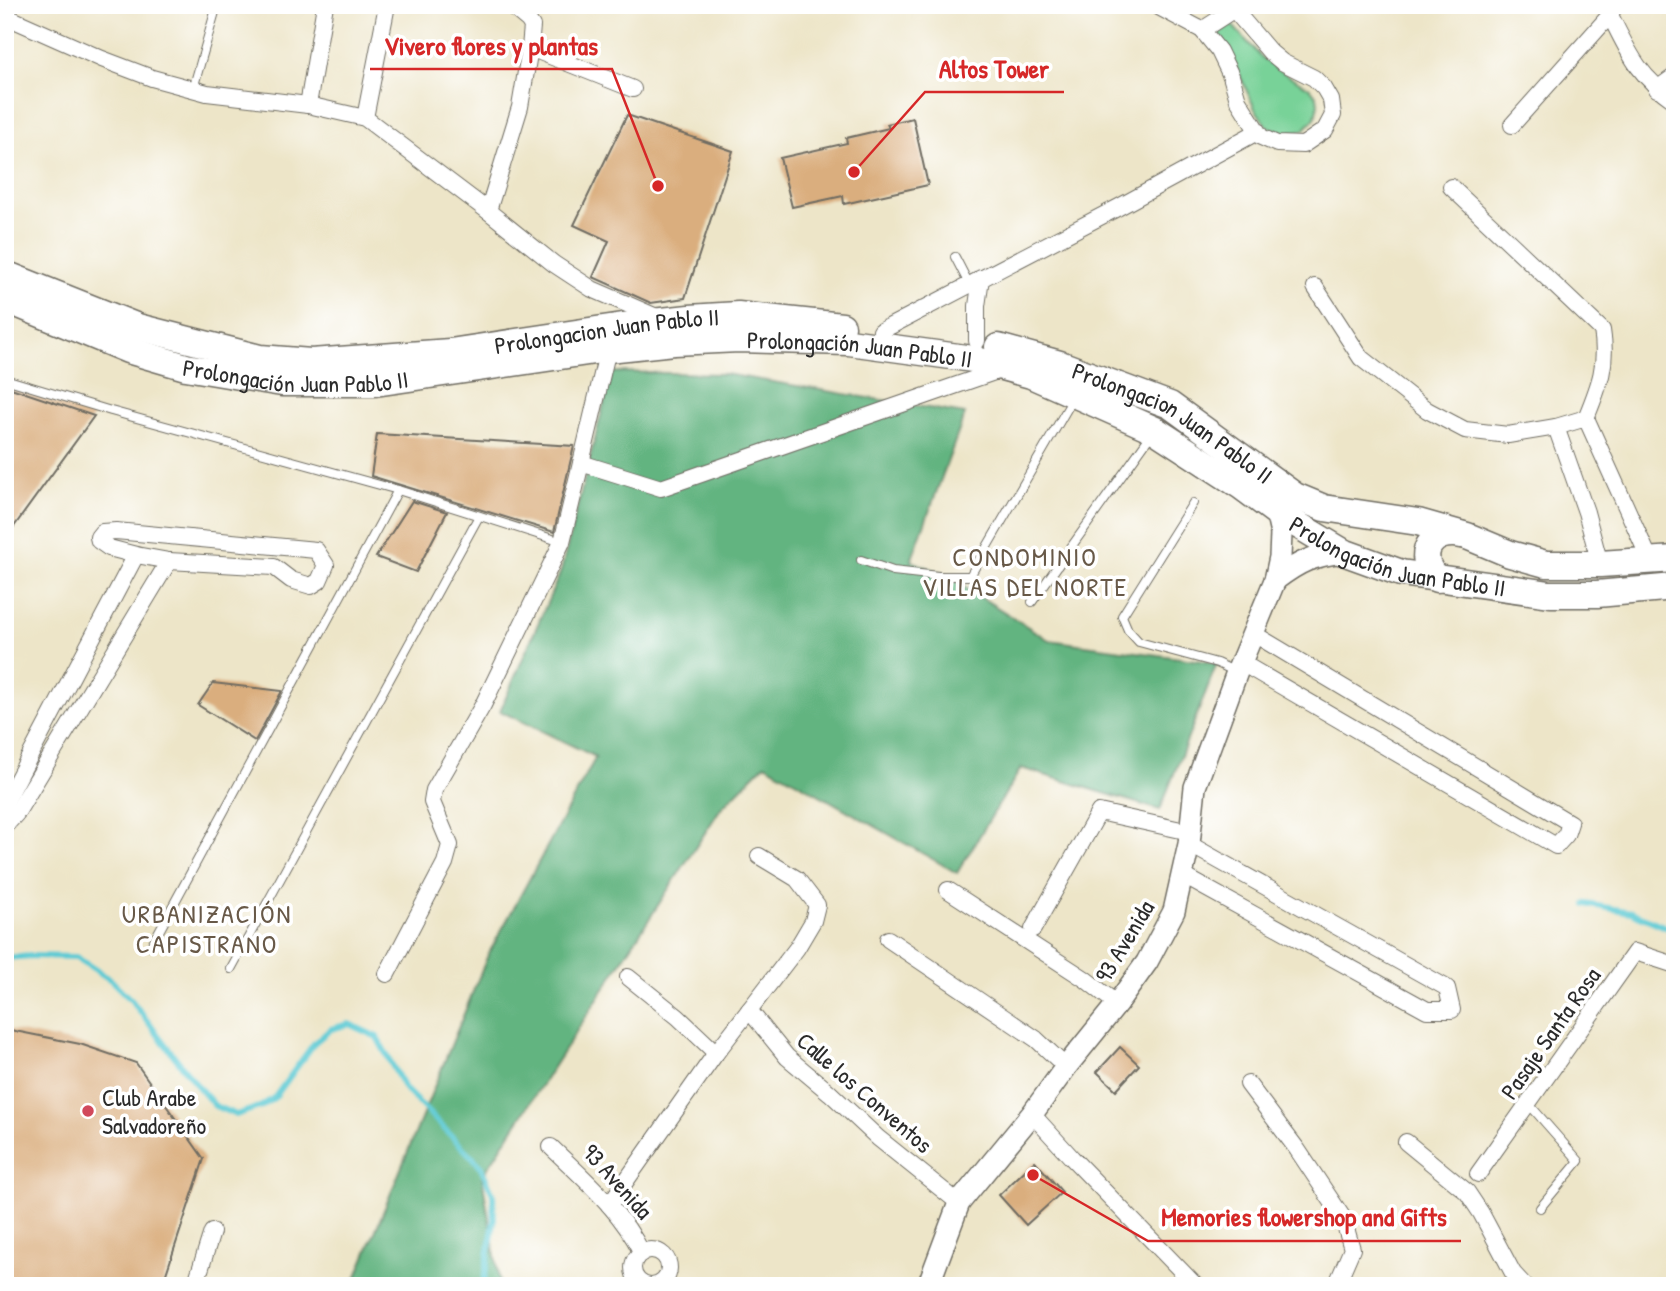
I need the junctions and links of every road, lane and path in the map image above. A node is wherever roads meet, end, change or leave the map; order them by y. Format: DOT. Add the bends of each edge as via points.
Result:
graph roads {
  1 [pos="217,5"];
  2 [pos="325,5"];
  3 [pos="387,5"];
  4 [pos="510,5"];
  5 [pos="1155,5"];
  6 [pos="1232,8"];
  7 [pos="1612,10"];
  8 [pos="5,16"];
  9 [pos="1202,30"];
  10 [pos="530,48"];
  11 [pos="1675,76"];
  12 [pos="193,89"];
  13 [pos="633,89"];
  14 [pos="1657,89"];
  15 [pos="1675,101"];
  16 [pos="308,105"];
  17 [pos="365,118"];
  18 [pos="1512,125"];
  19 [pos="1256,132"];
  20 [pos="1451,187"];
  21 [pos="488,211"];
  22 [pos="955,257"];
  23 [pos="5,274"];
  24 [pos="975,281"];
  25 [pos="1315,287"];
  26 [pos="5,299"];
  27 [pos="665,321"];
  28 [pos="881,331"];
  29 [pos="976,341"];
  30 [pos="608,349"];
  31 [pos="1008,368"];
  32 [pos="5,379"];
  33 [pos="1076,394"];
  34 [pos="1586,418"];
  35 [pos="1556,427"];
  36 [pos="1155,430"];
  37 [pos="581,463"];
  38 [pos="398,491"];
  39 [pos="1193,503"];
  40 [pos="1276,512"];
  41 [pos="479,516"];
  42 [pos="1467,536"];
  43 [pos="562,542"];
  44 [pos="1343,552"];
  45 [pos="136,555"];
  46 [pos="1663,559"];
  47 [pos="861,560"];
  48 [pos="169,561"];
  49 [pos="1600,564"];
  50 [pos="1437,579"];
  51 [pos="1275,580"];
  52 [pos="1675,587"];
  53 [pos="1032,602"];
  54 [pos="1254,634"];
  55 [pos="1239,668"];
  56 [pos="5,803"];
  57 [pos="5,826"];
  58 [pos="1189,838"];
  59 [pos="759,856"];
  60 [pos="1181,875"];
  61 [pos="948,890"];
  62 [pos="1033,929"];
  63 [pos="888,939"];
  64 [pos="151,946"];
  65 [pos="1675,965"];
  66 [pos="231,969"];
  67 [pos="387,974"];
  68 [pos="628,977"];
  69 [pos="1117,1004"];
  70 [pos="749,1010"];
  71 [pos="716,1053"];
  72 [pos="1066,1067"];
  73 [pos="1248,1084"];
  74 [pos="1528,1103"];
  75 [pos="1032,1114"];
  76 [pos="1406,1142"];
  77 [pos="551,1147"];
  78 [pos="1478,1174"];
  79 [pos="959,1203"];
  80 [pos="609,1205"];
  81 [pos="1540,1208"];
  82 [pos="212,1232"];
  83 [pos="642,1252"];
  84 [pos="1675,1277"];
  85 [pos="633,1281"];
  86 [pos="661,1284"];
  87 [pos="195,1286"];
  88 [pos="928,1286"];
  89 [pos="1196,1286"];
  90 [pos="1336,1286"];
  91 [pos="1525,1286"];
  92 [pos="1668,1286"];
  1 -- 12 [label="lane"];
  2 -- 16 [label="street"];
  3 -- 17 [label="street"];
  4 -- 10 [label="street" via="533,26"];
  5 -- 9 [label="street"];
  6 -- 9 [label="street"];
  6 -- 19 [label="street" via="1270,52 1314,78 1331,100 1333,116 1325,130 1303,145 1277,144"];
  7 -- 14 [label="street" via="1634,64"];
  7 -- 18 [label="street"];
  8 -- 12 [label="street" via="139,74"];
  9 -- 19 [label="street" via="1219,51"];
  10 -- 13 [label="street"];
  10 -- 21 [label="street" via="520,107"];
  11 -- 14 [label="street"];
  12 -- 16 [label="street"];
  14 -- 15 [label="street"];
  16 -- 17 [label="street"];
  17 -- 21 [label="street"];
  19 -- 24 [label="street"];
  20 -- 34 [label="street" via="1602,330 1605,350 1600,384"];
  21 -- 27 [label="street" via="592,289"];
  22 -- 24 [label="lane"];
  23 -- 27 [label="main road, Prolongacion Juan Pablo II" via="138,327 260,358 311,362 450,352"];
  24 -- 28 [label="street"];
  24 -- 29 [label="street"];
  25 -- 35 [label="street" via="1361,358 1427,410 1465,430 1508,435"];
  26 -- 30 [label="main road, Prolongación Juan Pablo II" via="128,350 186,367 282,383 375,383"];
  27 -- 28 [label="main road, Prolongacion Juan Pablo II" via="738,315"];
  28 -- 29 [label="main road, Prolongacion Juan Pablo II"];
  29 -- 42 [label="main road, Prolongacion Juan Pablo II" via="1060,364 1170,405 1295,496 1324,508 1418,522"];
  30 -- 31 [label="main road, Prolongación Juan Pablo II" via="739,339 849,342"];
  30 -- 37 [label="street"];
  31 -- 33 [label="main road, Prolongación Juan Pablo II"];
  31 -- 37 [label="street" via="661,488"];
  32 -- 38 [label="lane"];
  33 -- 36 [label="main road, Prolongación Juan Pablo II"];
  33 -- 47 [label="lane" via="971,576 892,571"];
  34 -- 35 [label="street"];
  34 -- 46 [label="street"];
  35 -- 49 [label="street"];
  36 -- 40 [label="main road, Prolongación Juan Pablo II"];
  36 -- 53 [label="lane"];
  37 -- 43 [label="street"];
  38 -- 41 [label="lane"];
  38 -- 64 [label="lane"];
  39 -- 55 [label="lane" via="1122,616 1139,642"];
  40 -- 44 [label="main road, Prolongación Juan Pablo II"];
  40 -- 51 [label="street, 93 Avenida" via="1281,534"];
  41 -- 43 [label="lane"];
  41 -- 66 [label="lane"];
  42 -- 49 [label="main road, Prolongacion Juan Pablo II" via="1546,564"];
  42 -- 50 [label="main road" via="1441,534 1432,541 1426,561"];
  43 -- 67 [label="street" via="483,705 434,790 432,802 450,845 448,854"];
  44 -- 50 [label="main road, Prolongación Juan Pablo II" via="1401,573"];
  44 -- 51 [label="street" via="1318,555"];
  45 -- 48 [label="street"];
  45 -- 48 [label="street" via="109,548 98,537 116,531 316,550 326,565 319,581 311,586 291,580 274,566"];
  45 -- 56 [label="street"];
  46 -- 49 [label="main road, Prolongacion Juan Pablo II"];
  48 -- 57 [label="street"];
  50 -- 52 [label="main road, Prolongación Juan Pablo II" via="1565,594"];
  51 -- 54 [label="street, 93 Avenida"];
  54 -- 55 [label="street, 93 Avenida"];
  54 -- 55 [label="street" via="1570,823 1566,835 1556,846"];
  55 -- 58 [label="street, 93 Avenida" via="1195,787"];
  58 -- 60 [label="street, 93 Avenida"];
  58 -- 60 [label="street" via="1447,988 1452,1010 1427,1010"];
  58 -- 62 [label="street" via="1099,812"];
  59 -- 70 [label="street" via="797,879 817,905 797,948"];
  60 -- 69 [label="street, 93 Avenida" via="1174,911 1147,962"];
  61 -- 69 [label="street"];
  63 -- 72 [label="street" via="1036,1040"];
  65 -- 74 [label="street, Pasaje Santa Rosa" via="1635,952"];
  68 -- 71 [label="street"];
  69 -- 72 [label="street, 93 Avenida"];
  70 -- 71 [label="street"];
  70 -- 79 [label="street, Calle los Conventos" via="787,1057"];
  71 -- 80 [label="street"];
  72 -- 75 [label="street, 93 Avenida"];
  73 -- 90 [label="street" via="1343,1218 1352,1249"];
  74 -- 78 [label="street, Pasaje Santa Rosa"];
  74 -- 81 [label="lane" via="1579,1161"];
  75 -- 79 [label="street, 93 Avenida"];
  75 -- 89 [label="street"];
  76 -- 91 [label="street" via="1467,1192"];
  77 -- 80 [label="street, 93 Avenida"];
  79 -- 88 [label="street, 93 Avenida"];
  80 -- 83 [label="street, 93 Avenida"];
  82 -- 87 [label="street"];
  83 -- 85 [label="street" via="633,1263"];
  83 -- 86 [label="street" via="655,1251 666,1259 668,1272"];
  84 -- 92 [label="street"];
  85 -- 86 [label="street"];
}
